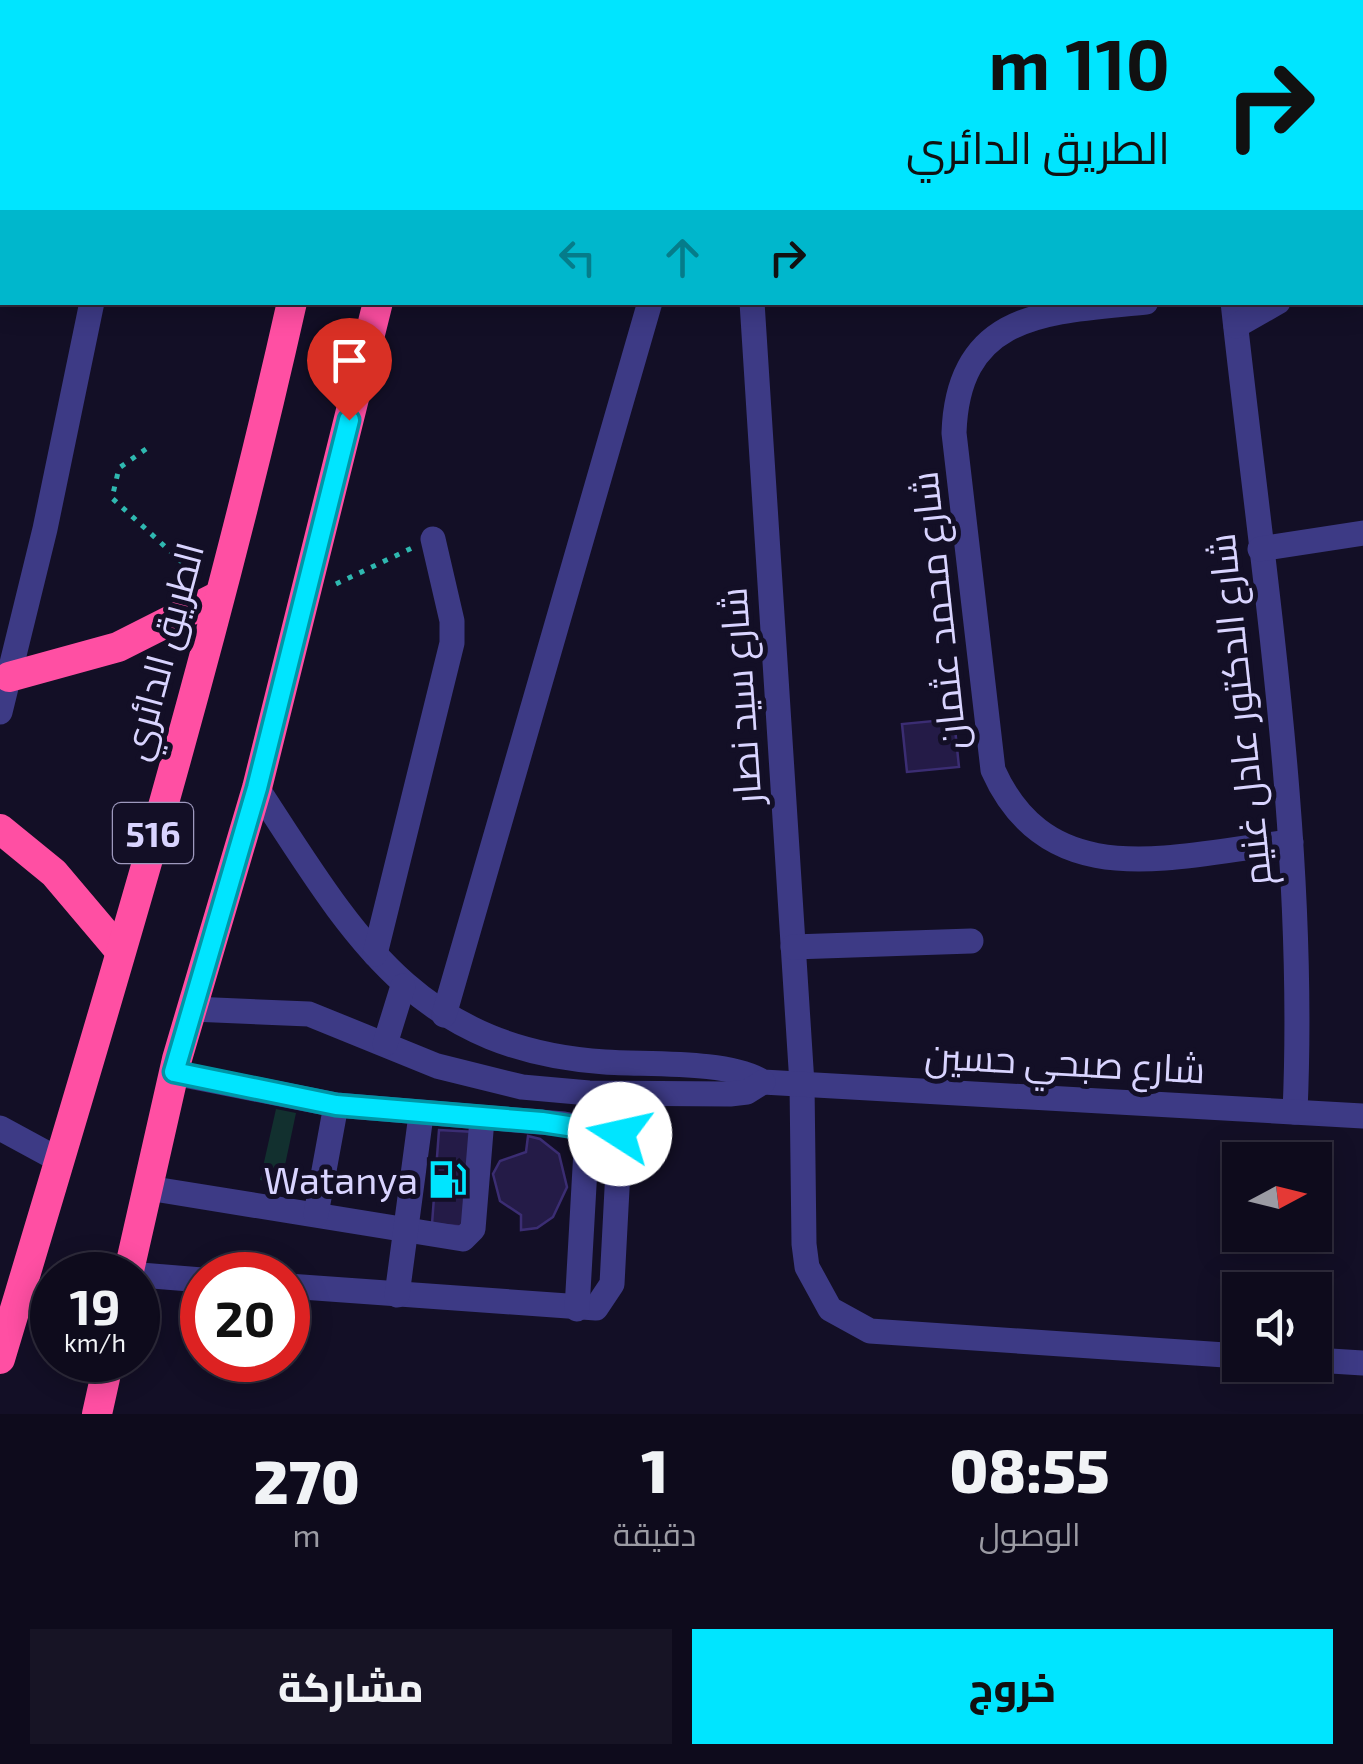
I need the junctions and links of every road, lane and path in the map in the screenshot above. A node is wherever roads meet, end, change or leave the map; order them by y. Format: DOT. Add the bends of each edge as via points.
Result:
graph roads {
  1 [pos="91,305"];
  2 [pos="291,305"];
  3 [pos="377,305"];
  4 [pos="649,305"];
  5 [pos="752,305"];
  6 [pos="1121,305"];
  7 [pos="1267,305"];
  8 [pos="1234,314"];
  9 [pos="146,449"];
  10 [pos="1363,533"];
  11 [pos="433,539"];
  12 [pos="1260,549"];
  13 [pos="219,596"];
  14 [pos="306,598"];
  15 [pos="5,676"];
  16 [pos="0,712"];
  17 [pos="257,788"];
  18 [pos="0,829"];
  19 [pos="1291,842"];
  20 [pos="972,941"];
  21 [pos="794,948"];
  22 [pos="120,951"];
  23 [pos="375,954"];
  24 [pos="403,986"];
  25 [pos="192,1009"];
  26 [pos="444,1015"];
  27 [pos="385,1044"];
  28 [pos="174,1072"];
  29 [pos="763,1082"];
  30 [pos="802,1084"];
  31 [pos="590,1093"];
  32 [pos="622,1094"];
  33 [pos="336,1105"];
  34 [pos="1294,1112"];
  35 [pos="421,1115"];
  36 [pos="1363,1116"];
  37 [pos="482,1119"];
  38 [pos="0,1128"];
  39 [pos="588,1128"];
  40 [pos="620,1134"];
  41 [pos="60,1160"];
  42 [pos="148,1188"];
  43 [pos="316,1214"];
  44 [pos="406,1230"];
  45 [pos="133,1252"];
  46 [pos="310,1288"];
  47 [pos="398,1295"];
  48 [pos="578,1310"];
  49 [pos="1222,1355"];
  50 [pos="0,1359"];
  51 [pos="1332,1361"];
  52 [pos="1363,1363"];
  53 [pos="104,1382"];
  54 [pos="97,1414"];
  1 -- 15 [label="street"];
  2 -- 13 [label="highway, الطريق الدائري / 516"];
  3 -- 14 [label="highway, 516"];
  4 -- 26 [label="street"];
  5 -- 21 [label="street, شارع سيد نصار"];
  6 -- 19 [label="street, شارع محمد عثمان" via="1030,316 980,349 964,374 954,433 992,770 1026,824 1082,856 1114,860"];
  7 -- 8 [label="street"];
  8 -- 12 [label="street, شارع الدكتور عادل غنيم"];
  9 -- 13 [label="path" via="119,468 112,498"];
  10 -- 12 [label="street"];
  11 -- 14 [label="path"];
  11 -- 23 [label="street" via="452,642"];
  12 -- 19 [label="street, شارع الدكتور عادل غنيم"];
  13 -- 15 [label="highway" via="118,647"];
  13 -- 22 [label="highway, الطريق الدائري / 516"];
  14 -- 17 [label="highway, 516"];
  15 -- 16 [label="street"];
  17 -- 23 [label="street, شارع صبحي حسين" via="338,912"];
  17 -- 25 [label="highway, 516"];
  18 -- 22 [label="highway" via="54,874"];
  19 -- 34 [label="street, شارع الدكتور عادل غنيم" via="1298,977"];
  20 -- 21 [label="street"];
  21 -- 30 [label="street, شارع سيد نصار"];
  22 -- 41 [label="highway, الطريق الدائري / 516"];
  23 -- 24 [label="street, شارع صبحي حسين"];
  24 -- 26 [label="street, شارع صبحي حسين"];
  24 -- 27 [label="street"];
  25 -- 27 [label="street, شارع صبحي حسين" via="309,1014"];
  25 -- 28 [label="highway, 516"];
  26 -- 29 [label="street, شارع صبحي حسين" via="547,1056 731,1070"];
  27 -- 31 [label="street, شارع صبحي حسين" via="479,1078"];
  28 -- 33 [label="street"];
  28 -- 42 [label="highway, 516"];
  29 -- 30 [label="street, شارع صبحي حسين"];
  29 -- 32 [label="street, شارع صبحي حسين" via="738,1094"];
  30 -- 34 [label="street, شارع صبحي حسين"];
  30 -- 49 [label="street, شارع سيد نصار" via="806,1267 830,1309 849,1322 894,1334"];
  31 -- 32 [label="street, شارع صبحي حسين"];
  31 -- 39 [label="street"];
  32 -- 40 [label="street"];
  33 -- 35 [label="street"];
  33 -- 43 [label="street"];
  34 -- 36 [label="street, شارع صبحي حسين"];
  35 -- 37 [label="street"];
  35 -- 44 [label="street"];
  37 -- 39 [label="street"];
  37 -- 44 [label="street" via="470,1237"];
  38 -- 41 [label="street"];
  39 -- 40 [label="street"];
  39 -- 48 [label="street"];
  40 -- 48 [label="street" via="612,1284 604,1302"];
  41 -- 50 [label="highway, الطريق الدائري / 516"];
  42 -- 43 [label="street"];
  42 -- 45 [label="highway, 516"];
  43 -- 44 [label="street"];
  44 -- 47 [label="street"];
  46 -- 47 [label="street"];
  47 -- 48 [label="street"];
  51 -- 52 [label="street"];
  53 -- 54 [label="highway"];
}
